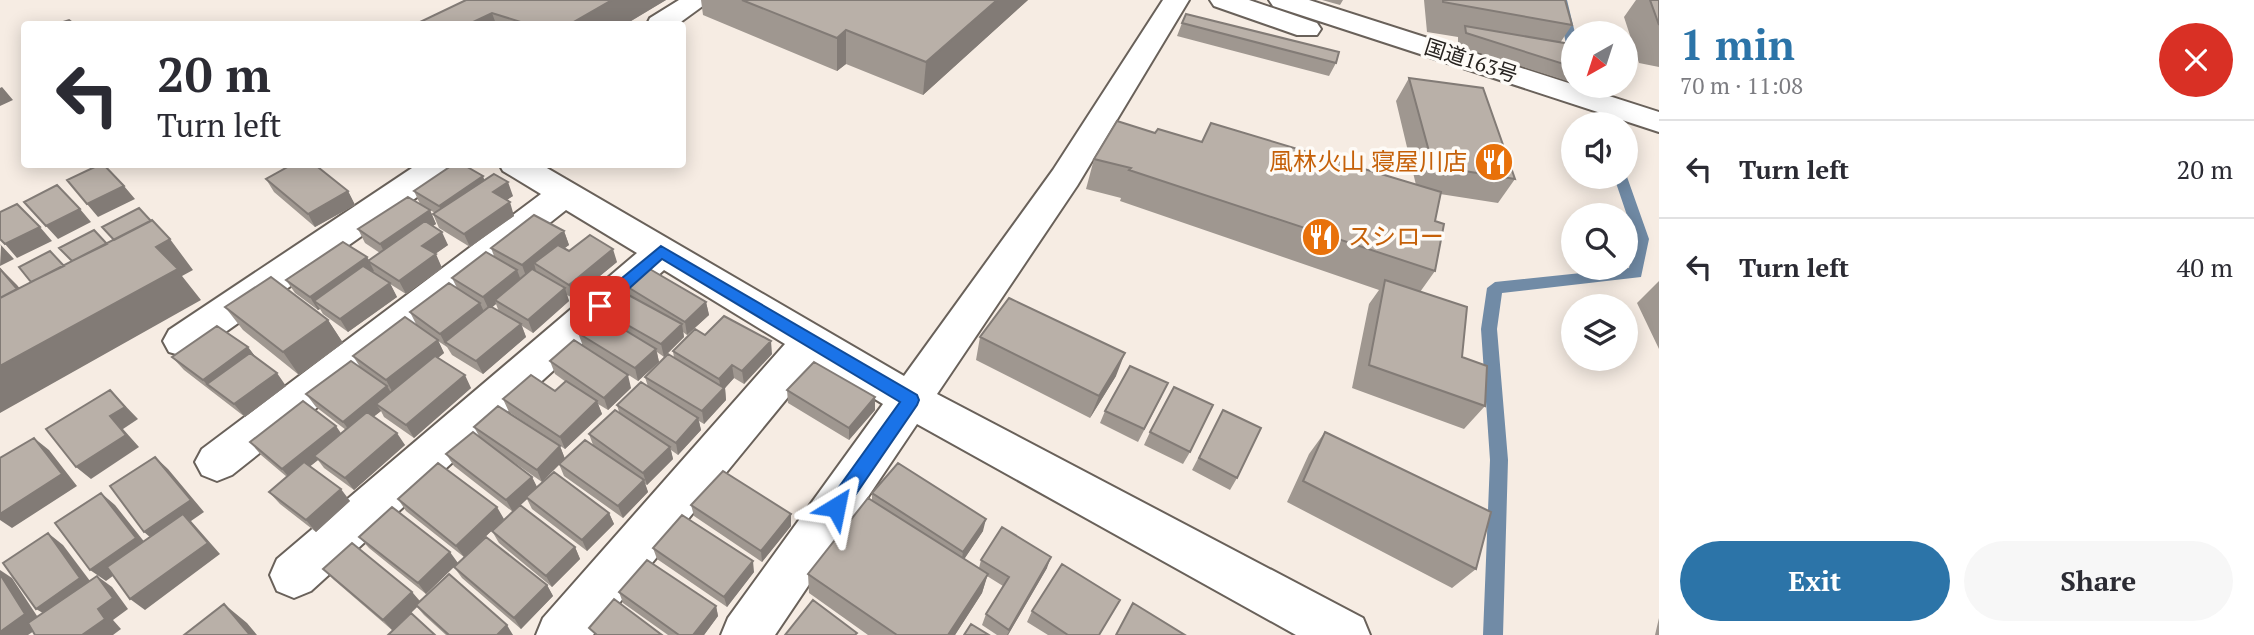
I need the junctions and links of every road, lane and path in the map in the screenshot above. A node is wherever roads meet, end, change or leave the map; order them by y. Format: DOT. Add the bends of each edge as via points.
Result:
graph roads {
  1 [pos="698,0"];
  2 [pos="1176,0"];
  3 [pos="1223,0"];
  4 [pos="1282,0"];
  5 [pos="665,21"];
  6 [pos="1561,113"];
  7 [pos="1659,122"];
  8 [pos="1638,139"];
  9 [pos="1659,146"];
  10 [pos="436,168"];
  11 [pos="522,168"];
  12 [pos="564,194"];
  13 [pos="661,252"];
  14 [pos="183,341"];
  15 [pos="811,341"];
  16 [pos="911,400"];
  17 [pos="217,462"];
  18 [pos="294,575"];
  19 [pos="561,635"];
  20 [pos="746,635"];
  21 [pos="1345,635"];
  1 -- 5 [label="main road"];
  2 -- 16 [label="main road" via="1065,178"];
  3 -- 6 [label="main road, 国道163号"];
  4 -- 7 [label="main road, 国道163号"];
  8 -- 9 [label="main road"];
  10 -- 14 [label="main road"];
  11 -- 12 [label="main road"];
  12 -- 13 [label="main road"];
  12 -- 17 [label="main road"];
  13 -- 15 [label="main road"];
  13 -- 18 [label="main road"];
  15 -- 16 [label="main road"];
  15 -- 19 [label="main road"];
  16 -- 20 [label="main road"];
  16 -- 21 [label="main road"];
}
